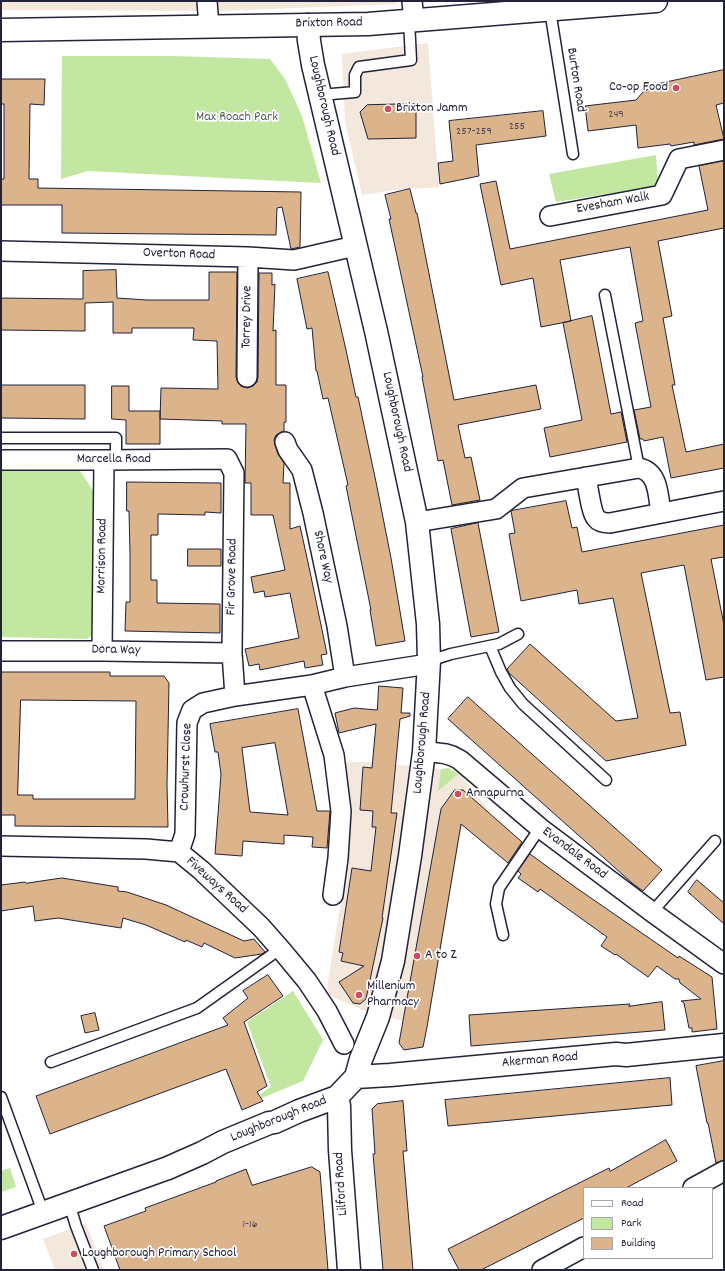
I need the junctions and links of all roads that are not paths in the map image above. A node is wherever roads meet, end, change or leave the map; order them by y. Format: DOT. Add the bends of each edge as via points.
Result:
graph roads {
  1 [pos="207,1"];
  2 [pos="656,1"];
  3 [pos="550,10"];
  4 [pos="411,14"];
  5 [pos="308,25"];
  6 [pos="209,27"];
  7 [pos="1,30"];
  8 [pos="320,95"];
  9 [pos="724,150"];
  10 [pos="573,154"];
  11 [pos="550,216"];
  12 [pos="355,246"];
  13 [pos="1,251"];
  14 [pos="248,257"];
  15 [pos="605,295"];
  16 [pos="247,377"];
  17 [pos="1,438"];
  18 [pos="285,442"];
  19 [pos="227,459"];
  20 [pos="1,460"];
  21 [pos="110,460"];
  22 [pos="639,468"];
  23 [pos="586,477"];
  24 [pos="724,501"];
  25 [pos="661,513"];
  26 [pos="417,522"];
  27 [pos="518,634"];
  28 [pos="490,646"];
  29 [pos="1,651"];
  30 [pos="102,651"];
  31 [pos="232,653"];
  32 [pos="429,661"];
  33 [pos="345,677"];
  34 [pos="312,686"];
  35 [pos="235,696"];
  36 [pos="424,752"];
  37 [pos="606,780"];
  38 [pos="540,828"];
  39 [pos="715,841"];
  40 [pos="1,846"];
  41 [pos="179,852"];
  42 [pos="333,895"];
  43 [pos="652,912"];
  44 [pos="503,935"];
  45 [pos="280,949"];
  46 [pos="724,964"];
  47 [pos="344,1044"];
  48 [pos="724,1045"];
  49 [pos="50,1062"];
  50 [pos="356,1077"];
  51 [pos="1,1097"];
  52 [pos="337,1097"];
  53 [pos="724,1171"];
  54 [pos="695,1187"];
  55 [pos="69,1203"];
  56 [pos="43,1212"];
  57 [pos="1,1228"];
  58 [pos="583,1248"];
  59 [pos="93,1270"];
  60 [pos="349,1270"];
  61 [pos="542,1270"];
  1 -- 6 [label="street"];
  2 -- 3 [label="main road, Brixton Road"];
  3 -- 4 [label="main road, Brixton Road"];
  3 -- 10 [label="lane, Burton Road"];
  4 -- 5 [label="main road, Brixton Road" via="368,24"];
  4 -- 8 [label="lane" via="411,60 359,67 355,76 355,92"];
  5 -- 6 [label="main road, Brixton Road"];
  5 -- 8 [label="main road, Loughborough Road"];
  6 -- 7 [label="main road, Brixton Road"];
  8 -- 12 [label="main road, Loughborough Road"];
  9 -- 11 [label="street, Evesham Walk" via="680,159 662,195"];
  12 -- 14 [label="street, Overton Road" via="294,260"];
  12 -- 26 [label="main road, Loughborough Road"];
  13 -- 14 [label="street, Overton Road"];
  14 -- 16 [label="street, Torrey Drive"];
  15 -- 22 [label="lane"];
  17 -- 21 [label="lane" via="116,438"];
  18 -- 33 [label="street, Shore Way" via="302,470 313,513"];
  19 -- 21 [label="street, Marcella Road"];
  19 -- 31 [label="street, Fir Grove Road" via="234,473"];
  20 -- 21 [label="street, Marcella Road"];
  21 -- 30 [label="street, Morrison Road"];
  22 -- 23 [label="street"];
  22 -- 25 [label="street" via="649,472 656,482"];
  23 -- 25 [label="street" via="593,514 599,521 610,523"];
  23 -- 26 [label="street" via="523,488 496,509"];
  24 -- 25 [label="street"];
  26 -- 32 [label="main road, Loughborough Road" via="428,624"];
  27 -- 28 [label="lane"];
  28 -- 32 [label="lane"];
  28 -- 37 [label="lane" via="510,688 523,704"];
  29 -- 30 [label="street, Dora Way"];
  30 -- 31 [label="street, Dora Way"];
  31 -- 35 [label="street, Fir Grove Road"];
  32 -- 33 [label="street, Crowhurst Close" via="422,665"];
  32 -- 36 [label="main road, Loughborough Road"];
  33 -- 34 [label="street, Crowhurst Close"];
  34 -- 35 [label="street, Crowhurst Close"];
  34 -- 42 [label="street" via="334,755 341,810"];
  35 -- 41 [label="street, Crowhurst Close" via="203,703 192,710 187,723 185,834"];
  36 -- 38 [label="street, Evandale Road" via="452,755 460,760"];
  36 -- 50 [label="main road, Loughborough Road" via="392,966"];
  38 -- 43 [label="street, Evandale Road"];
  38 -- 44 [label="lane" via="499,888 496,904"];
  39 -- 43 [label="lane"];
  40 -- 41 [label="street, Fiveways Road"];
  41 -- 45 [label="street, Fiveways Road" via="202,870"];
  43 -- 46 [label="street, Evandale Road"];
  45 -- 47 [label="street, Fiveways Road" via="307,981 327,1011"];
  45 -- 49 [label="lane" via="197,1008"];
  48 -- 50 [label="main road, Akerman Road"];
  50 -- 52 [label="main road, Loughborough Road"];
  51 -- 56 [label="lane"];
  52 -- 55 [label="main road, Loughborough Road" via="269,1123 168,1168"];
  52 -- 60 [label="main road, Lilford Road"];
  53 -- 54 [label="street"];
  55 -- 56 [label="main road, Loughborough Road"];
  55 -- 59 [label="lane"];
  56 -- 57 [label="main road, Loughborough Road"];
  58 -- 61 [label="street"];
}
